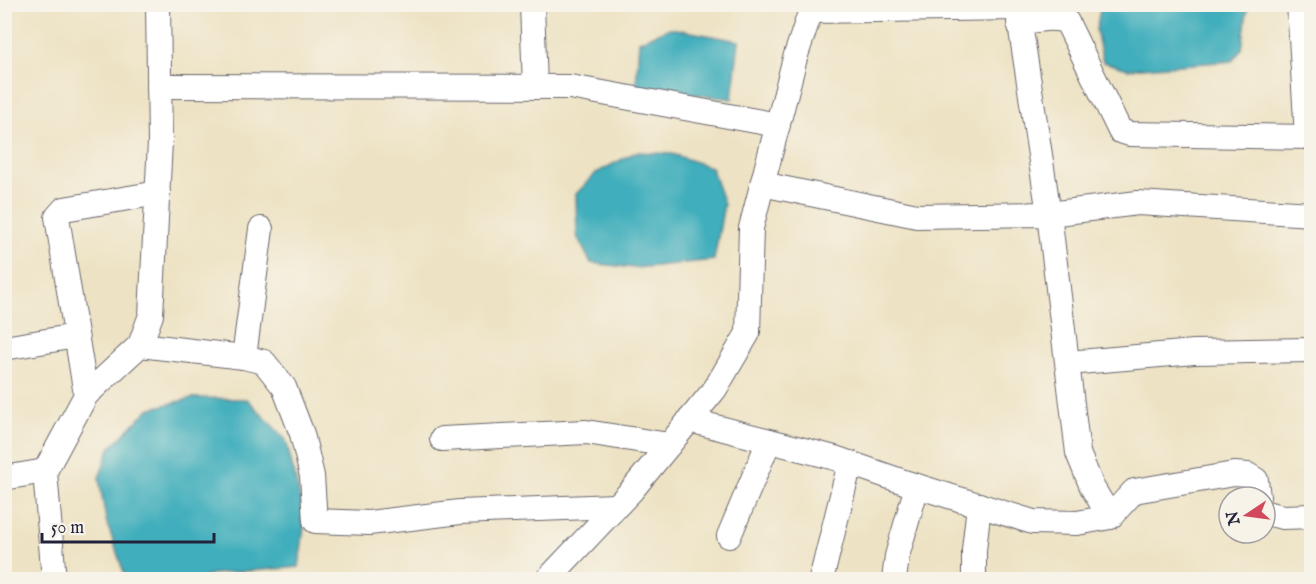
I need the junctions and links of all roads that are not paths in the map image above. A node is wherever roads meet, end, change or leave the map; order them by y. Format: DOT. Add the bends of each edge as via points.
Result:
graph roads {
  1 [pos="158,4"];
  2 [pos="532,4"];
  3 [pos="1299,4"];
  4 [pos="812,8"];
  5 [pos="1018,12"];
  6 [pos="159,86"];
  7 [pos="535,87"];
  8 [pos="778,125"];
  9 [pos="1309,137"];
  10 [pos="762,183"];
  11 [pos="158,193"];
  12 [pos="1049,214"];
  13 [pos="1311,214"];
  14 [pos="261,229"];
  15 [pos="76,336"];
  16 [pos="140,345"];
  17 [pos="4,348"];
  18 [pos="1311,350"];
  19 [pos="244,357"];
  20 [pos="1068,363"];
  21 [pos="86,395"];
  22 [pos="689,420"];
  23 [pos="442,439"];
  24 [pos="769,441"];
  25 [pos="669,444"];
  26 [pos="850,463"];
  27 [pos="45,471"];
  28 [pos="4,478"];
  29 [pos="1257,485"];
  30 [pos="917,486"];
  31 [pos="980,505"];
  32 [pos="615,506"];
  33 [pos="1277,516"];
  34 [pos="1311,516"];
  35 [pos="1110,518"];
  36 [pos="729,536"];
  37 [pos="54,579"];
  38 [pos="547,579"];
  39 [pos="821,579"];
  40 [pos="894,579"];
  41 [pos="974,579"];
  1 -- 6 [label="street"];
  2 -- 7 [label="street"];
  3 -- 9 [label="street"];
  4 -- 5 [label="street"];
  4 -- 8 [label="street"];
  5 -- 9 [label="street" via="1067,22 1120,131"];
  5 -- 12 [label="street"];
  6 -- 7 [label="street"];
  6 -- 11 [label="street"];
  7 -- 8 [label="street" via="570,87"];
  8 -- 10 [label="street"];
  10 -- 12 [label="street" via="917,216"];
  10 -- 22 [label="street" via="751,228 748,333 715,389"];
  11 -- 15 [label="street" via="59,213"];
  11 -- 16 [label="street" via="151,315"];
  12 -- 13 [label="street" via="1138,203"];
  12 -- 20 [label="street"];
  14 -- 19 [label="street"];
  15 -- 17 [label="street"];
  15 -- 21 [label="street"];
  16 -- 19 [label="street"];
  16 -- 21 [label="street"];
  18 -- 20 [label="street" via="1194,352"];
  19 -- 32 [label="street" via="264,362 284,387 302,434 315,521 369,523 460,512"];
  20 -- 35 [label="street" via="1078,453"];
  21 -- 27 [label="street"];
  22 -- 24 [label="street"];
  22 -- 25 [label="street"];
  23 -- 25 [label="street" via="586,432"];
  24 -- 26 [label="street"];
  24 -- 36 [label="street"];
  25 -- 32 [label="street"];
  26 -- 30 [label="street"];
  26 -- 39 [label="street"];
  27 -- 28 [label="street"];
  27 -- 37 [label="street"];
  29 -- 35 [label="street" via="1248,475 1234,474 1134,490"];
  30 -- 31 [label="street"];
  30 -- 40 [label="street"];
  31 -- 35 [label="street" via="1034,522 1077,523"];
  31 -- 41 [label="street"];
  32 -- 38 [label="street"];
  33 -- 34 [label="street"];
}
